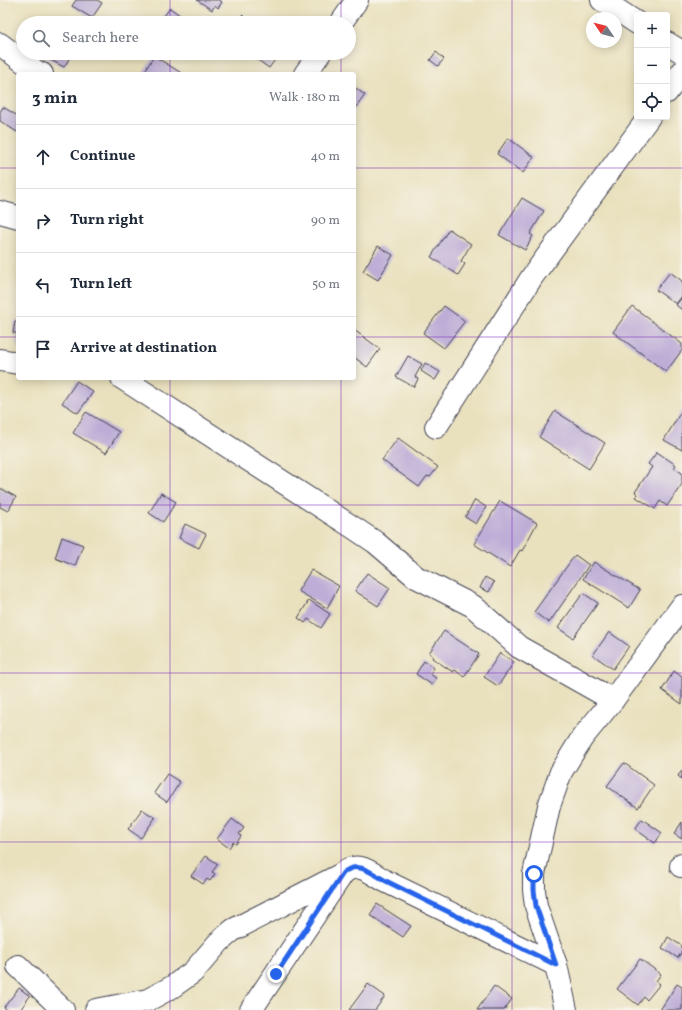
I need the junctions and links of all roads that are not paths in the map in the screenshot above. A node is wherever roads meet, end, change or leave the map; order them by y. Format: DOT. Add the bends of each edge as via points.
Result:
graph roads {
  1 [pos="357,0"];
  2 [pos="602,0"];
  3 [pos="346,16"];
  4 [pos="634,21"];
  5 [pos="0,44"];
  6 [pos="670,44"];
  7 [pos="682,52"];
  8 [pos="16,56"];
  9 [pos="21,60"];
  10 [pos="315,60"];
  11 [pos="37,72"];
  12 [pos="306,72"];
  13 [pos="682,72"];
  14 [pos="670,88"];
  15 [pos="647,120"];
  16 [pos="0,212"];
  17 [pos="16,216"];
  18 [pos="0,360"];
  19 [pos="16,363"];
  20 [pos="125,380"];
  21 [pos="436,427"];
  22 [pos="682,606"];
  23 [pos="613,700"];
  24 [pos="343,873"];
  25 [pos="556,965"];
  26 [pos="18,966"];
  27 [pos="63,1010"];
  28 [pos="96,1010"];
  29 [pos="251,1010"];
  30 [pos="566,1010"];
  1 -- 3 [label="street"];
  2 -- 4 [label="street"];
  5 -- 8 [label="street"];
  6 -- 7 [label="street"];
  9 -- 11 [label="street"];
  10 -- 12 [label="street"];
  13 -- 14 [label="street"];
  15 -- 21 [label="street" via="532,277"];
  16 -- 17 [label="street"];
  18 -- 19 [label="street"];
  20 -- 23 [label="street" via="375,542 416,577 473,606 519,647"];
  22 -- 23 [label="street"];
  23 -- 25 [label="street" via="582,738 561,772 540,844 534,874 536,906"];
  24 -- 25 [label="street" via="348,869 361,867"];
  24 -- 28 [label="street" via="232,930 193,972 172,987 148,1000"];
  24 -- 29 [label="street"];
  25 -- 30 [label="street"];
  26 -- 27 [label="street"];
}
